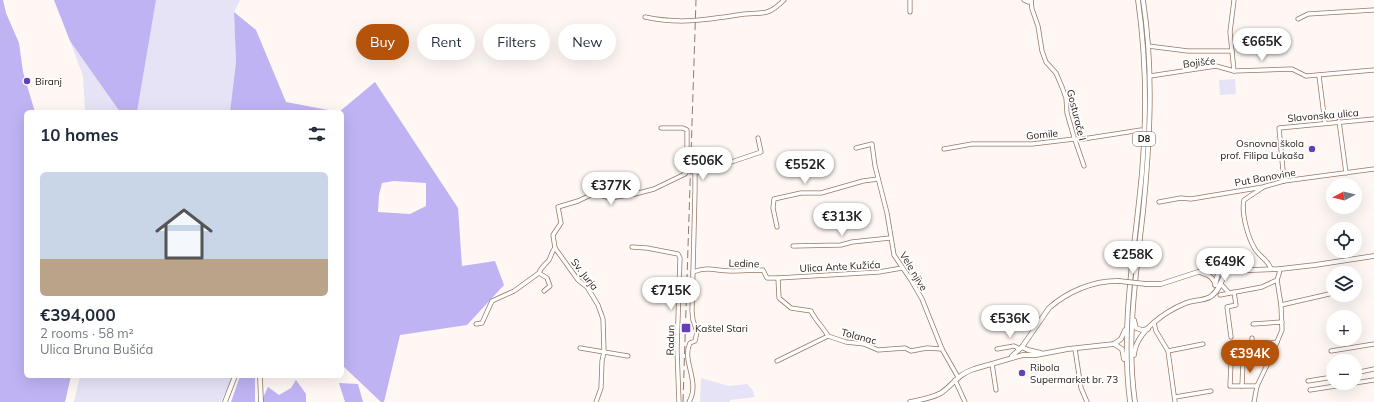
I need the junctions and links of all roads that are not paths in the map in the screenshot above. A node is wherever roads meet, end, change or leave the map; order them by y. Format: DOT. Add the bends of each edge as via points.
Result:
graph roads {
  1 [pos="784,0"];
  2 [pos="910,0"];
  3 [pos="1024,0"];
  4 [pos="1138,0"];
  5 [pos="1143,0"];
  6 [pos="1234,0"];
  7 [pos="1031,1"];
  8 [pos="1374,10"];
  9 [pos="910,12"];
  10 [pos="645,17"];
  11 [pos="1298,19"];
  12 [pos="1148,46"];
  13 [pos="1232,51"];
  14 [pos="1374,70"];
  15 [pos="1234,71"];
  16 [pos="1150,76"];
  17 [pos="1319,76"];
  18 [pos="1374,119"];
  19 [pos="1339,121"];
  20 [pos="1325,123"];
  21 [pos="661,128"];
  22 [pos="1141,130"];
  23 [pos="758,138"];
  24 [pos="1074,139"];
  25 [pos="856,148"];
  26 [pos="944,149"];
  27 [pos="1084,166"];
  28 [pos="1374,169"];
  29 [pos="688,170"];
  30 [pos="694,173"];
  31 [pos="1346,173"];
  32 [pos="878,179"];
  33 [pos="1284,181"];
  34 [pos="1263,187"];
  35 [pos="1159,202"];
  36 [pos="777,227"];
  37 [pos="890,238"];
  38 [pos="793,246"];
  39 [pos="555,248"];
  40 [pos="632,248"];
  41 [pos="1374,256"];
  42 [pos="902,268"];
  43 [pos="1280,268"];
  44 [pos="1271,269"];
  45 [pos="1218,270"];
  46 [pos="1225,271"];
  47 [pos="693,272"];
  48 [pos="1198,272"];
  49 [pos="539,273"];
  50 [pos="778,278"];
  51 [pos="1277,280"];
  52 [pos="1220,283"];
  53 [pos="1216,285"];
  54 [pos="544,291"];
  55 [pos="1215,292"];
  56 [pos="1234,292"];
  57 [pos="1229,293"];
  58 [pos="1326,294"];
  59 [pos="1220,295"];
  60 [pos="1281,304"];
  61 [pos="1133,308"];
  62 [pos="1282,322"];
  63 [pos="1154,323"];
  64 [pos="476,324"];
  65 [pos="1254,324"];
  66 [pos="1127,326"];
  67 [pos="1149,329"];
  68 [pos="828,336"];
  69 [pos="1231,338"];
  70 [pos="1252,338"];
  71 [pos="1277,342"];
  72 [pos="1114,344"];
  73 [pos="1203,344"];
  74 [pos="1374,344"];
  75 [pos="580,348"];
  76 [pos="1075,348"];
  77 [pos="942,349"];
  78 [pos="996,349"];
  79 [pos="1020,349"];
  80 [pos="1168,351"];
  81 [pos="1331,351"];
  82 [pos="604,352"];
  83 [pos="1043,353"];
  84 [pos="1024,355"];
  85 [pos="628,356"];
  86 [pos="1010,358"];
  87 [pos="1243,360"];
  88 [pos="777,361"];
  89 [pos="1231,362"];
  90 [pos="992,364"];
  91 [pos="1126,364"];
  92 [pos="1132,367"];
  93 [pos="1374,369"];
  94 [pos="1362,372"];
  95 [pos="235,378"];
  96 [pos="260,378"];
  97 [pos="1326,378"];
  98 [pos="956,379"];
  99 [pos="1374,380"];
  100 [pos="1308,381"];
  101 [pos="1242,386"];
  102 [pos="1256,386"];
  103 [pos="996,390"];
  104 [pos="1310,390"];
  105 [pos="1211,391"];
  106 [pos="1175,397"];
  107 [pos="225,402"];
  108 [pos="261,402"];
  109 [pos="596,402"];
  110 [pos="679,402"];
  111 [pos="689,402"];
  112 [pos="910,402"];
  113 [pos="966,402"];
  114 [pos="1087,402"];
  115 [pos="1130,402"];
  116 [pos="1135,402"];
  117 [pos="1175,402"];
  118 [pos="1254,402"];
  1 -- 10 [label="street" via="766,12 712,19 681,22"];
  2 -- 9 [label="street"];
  3 -- 7 [label="street"];
  4 -- 66 [label="main road, D8" via="1144,63 1145,118"];
  5 -- 12 [label="main road, D8"];
  6 -- 13 [label="street" via="1230,32"];
  7 -- 24 [label="street, Gosturače I" via="1042,51 1046,62 1056,73 1066,98"];
  8 -- 11 [label="street" via="1308,14"];
  12 -- 13 [label="street" via="1188,51"];
  12 -- 16 [label="main road, D8"];
  13 -- 15 [label="street"];
  14 -- 17 [label="street, Bojišće"];
  15 -- 16 [label="street, Bojišće" via="1216,66"];
  15 -- 17 [label="street, Bojišće" via="1292,69 1306,76"];
  16 -- 61 [label="main road, D8" via="1148,153"];
  17 -- 20 [label="street"];
  18 -- 19 [label="street, Slavonska ulica"];
  19 -- 20 [label="street, Slavonska ulica"];
  19 -- 31 [label="street"];
  20 -- 33 [label="street, Slavonska ulica" via="1279,128"];
  21 -- 29 [label="street" via="687,130"];
  22 -- 24 [label="street, Gomile" via="1083,140"];
  23 -- 30 [label="street" via="761,152"];
  24 -- 26 [label="street, Gomile" via="1032,144 972,144"];
  24 -- 27 [label="street, Gosturače I"];
  25 -- 32 [label="street, Vele njive" via="872,144"];
  28 -- 31 [label="street, Put Banovine"];
  29 -- 30 [label="street"];
  29 -- 39 [label="street" via="654,189 610,198 593,194 578,201 559,205 561,223 553,235"];
  30 -- 47 [label="street"];
  31 -- 33 [label="street, Put Banovine"];
  32 -- 36 [label="street" via="822,193 801,192 774,199"];
  32 -- 37 [label="street, Vele njive"];
  33 -- 34 [label="street, Put Banovine"];
  34 -- 35 [label="street, Put Banovine"];
  34 -- 44 [label="street" via="1244,200 1244,218 1255,249"];
  37 -- 38 [label="street" via="841,245"];
  37 -- 42 [label="street, Vele njive" via="894,255"];
  39 -- 49 [label="street"];
  39 -- 82 [label="street, Sv. Jurja" via="578,280 587,287 598,305 603,319"];
  40 -- 110 [label="street, Radun" via="678,254 680,258 677,350"];
  41 -- 43 [label="main road"];
  42 -- 50 [label="street, Ulica Ante Kužića" via="879,272"];
  42 -- 77 [label="street, Vele njive" via="922,299"];
  43 -- 44 [label="main road"];
  43 -- 51 [label="street"];
  44 -- 46 [label="main road"];
  45 -- 46 [label="main road"];
  45 -- 48 [label="main road"];
  45 -- 53 [label="main road"];
  46 -- 52 [label="main road"];
  47 -- 50 [label="street, Ledine" via="713,268 730,271 763,270 767,278"];
  47 -- 111 [label="street" via="692,311 697,339 688,347 693,380"];
  48 -- 53 [label="main road" via="1208,274"];
  48 -- 79 [label="main road, bridge" via="1161,284 1110,281 1092,285 1049,308"];
  49 -- 54 [label="street" via="547,278 550,286"];
  49 -- 64 [label="street" via="514,291 492,301 482,323"];
  50 -- 68 [label="street" via="779,298 791,308 811,310"];
  51 -- 56 [label="street" via="1262,287"];
  51 -- 60 [label="street"];
  52 -- 55 [label="main road"];
  52 -- 57 [label="street"];
  53 -- 55 [label="main road"];
  55 -- 63 [label="main road" via="1208,297 1170,310"];
  56 -- 57 [label="street"];
  56 -- 69 [label="street" via="1236,305 1227,306"];
  57 -- 59 [label="street"];
  58 -- 60 [label="street"];
  60 -- 62 [label="street"];
  61 -- 67 [label="main road" via="1136,328"];
  61 -- 92 [label="main road, D8"];
  62 -- 65 [label="street"];
  62 -- 71 [label="street"];
  63 -- 67 [label="main road"];
  63 -- 80 [label="street"];
  66 -- 72 [label="main road" via="1121,339"];
  66 -- 91 [label="main road, D8"];
  67 -- 92 [label="main road" via="1135,345"];
  68 -- 77 [label="street, Tolanac" via="864,344 878,350"];
  68 -- 88 [label="street, Tolanac"];
  70 -- 71 [label="street" via="1252,346"];
  71 -- 102 [label="street"];
  72 -- 76 [label="main road"];
  72 -- 91 [label="main road" via="1122,349"];
  73 -- 80 [label="street"];
  74 -- 81 [label="street"];
  75 -- 82 [label="street"];
  76 -- 83 [label="main road"];
  76 -- 114 [label="street" via="1081,388"];
  77 -- 98 [label="street, Vele njive"];
  78 -- 79 [label="street" via="1014,346"];
  79 -- 83 [label="main road"];
  79 -- 84 [label="main road"];
  79 -- 86 [label="main road"];
  80 -- 106 [label="street"];
  82 -- 85 [label="street"];
  82 -- 109 [label="street, Sv. Jurja" via="601,388"];
  83 -- 84 [label="main road"];
  84 -- 86 [label="main road"];
  86 -- 90 [label="main road"];
  87 -- 101 [label="street"];
  89 -- 101 [label="street" via="1230,386"];
  90 -- 98 [label="main road" via="966,371"];
  90 -- 103 [label="street"];
  91 -- 115 [label="main road, D8"];
  92 -- 116 [label="main road, D8"];
  93 -- 94 [label="street"];
  95 -- 107 [label="main road"];
  96 -- 108 [label="main road"];
  97 -- 100 [label="street"];
  98 -- 112 [label="main road" via="940,393"];
  98 -- 113 [label="street, Vele njive"];
  99 -- 104 [label="street"];
  101 -- 102 [label="street"];
  102 -- 118 [label="street"];
  105 -- 106 [label="street"];
  106 -- 117 [label="street"];
}
